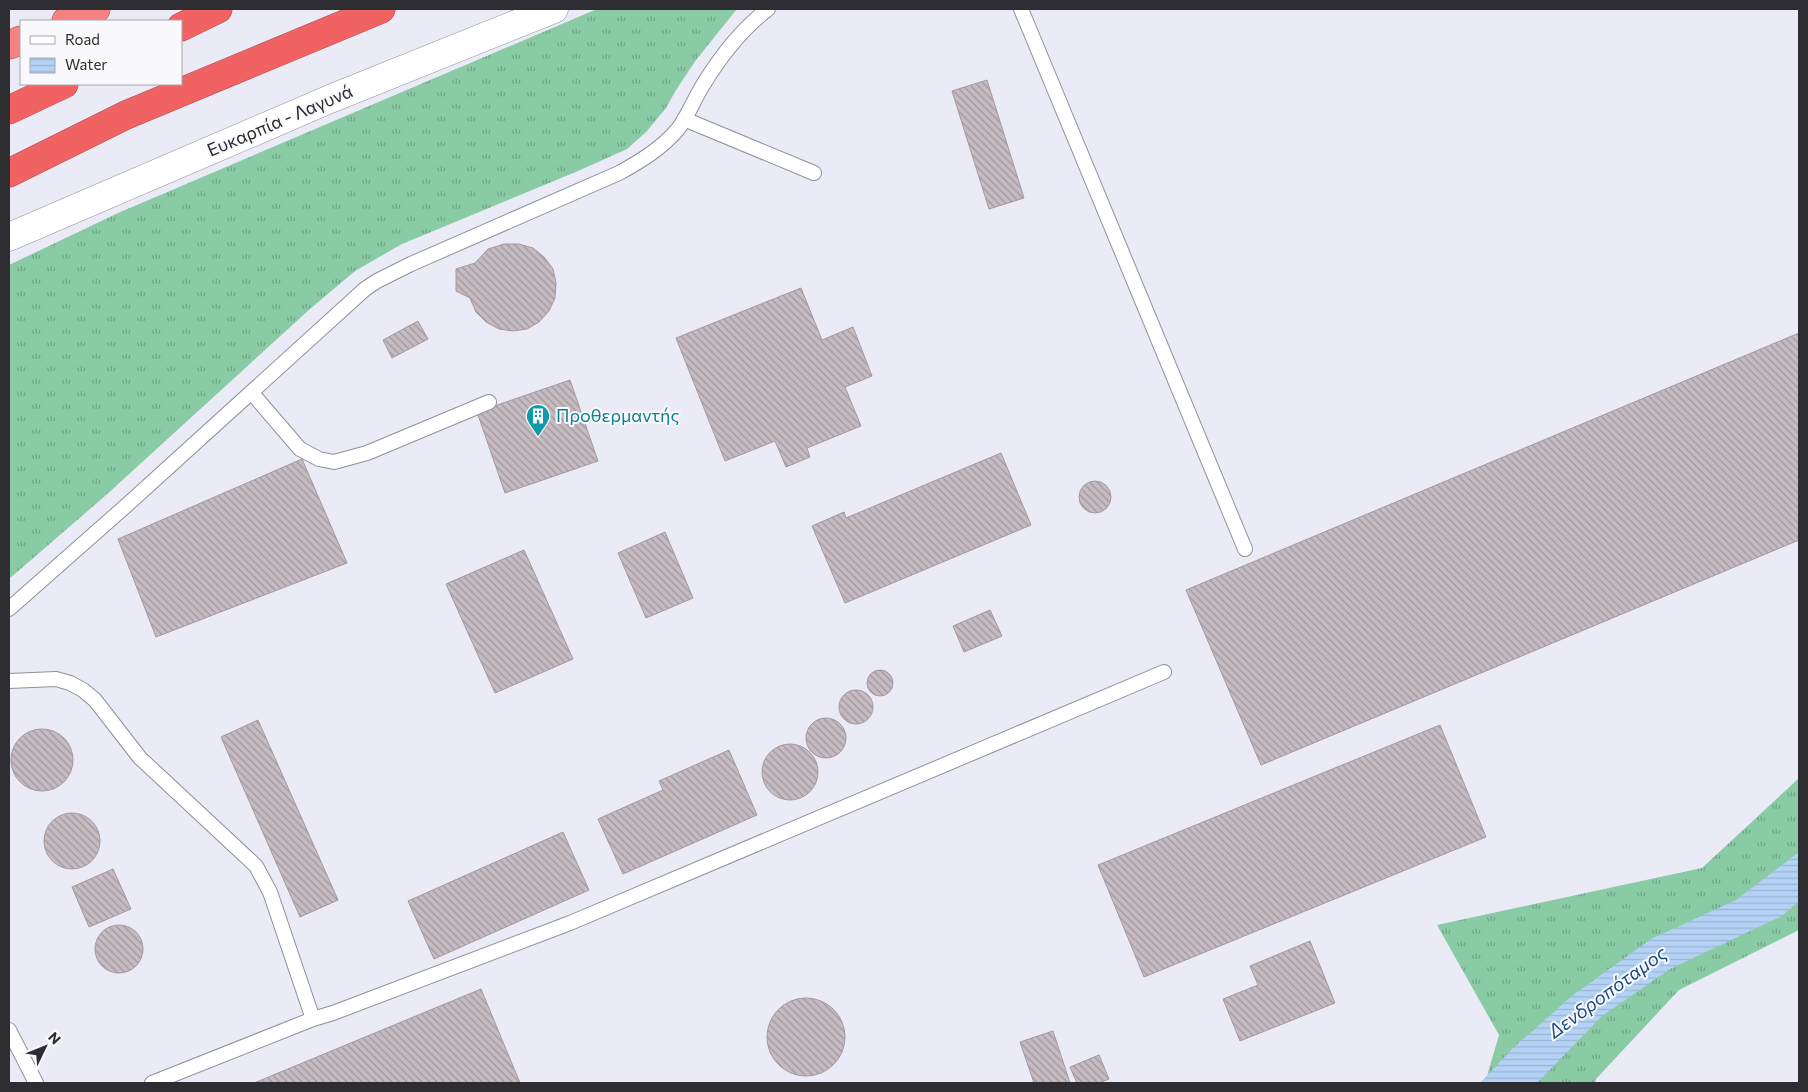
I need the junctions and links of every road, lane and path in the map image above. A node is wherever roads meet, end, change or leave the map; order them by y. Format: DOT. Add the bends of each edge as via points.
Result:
graph roads {
  1 [pos="96,9"];
  2 [pos="218,9"];
  3 [pos="381,9"];
  4 [pos="554,9"];
  5 [pos="768,9"];
  6 [pos="1022,9"];
  7 [pos="68,20"];
  8 [pos="182,27"];
  9 [pos="62,85"];
  10 [pos="9,110"];
  11 [pos="684,119"];
  12 [pos="9,173"];
  13 [pos="814,173"];
  14 [pos="9,237"];
  15 [pos="251,392"];
  16 [pos="489,402"];
  17 [pos="1245,549"];
  18 [pos="9,609"];
  19 [pos="1164,672"];
  20 [pos="9,681"];
  21 [pos="313,1019"];
  22 [pos="9,1030"];
  23 [pos="36,1083"];
  24 [pos="152,1083"];
  1 -- 7 [label="highway"];
  2 -- 8 [label="highway"];
  3 -- 12 [label="highway" via="126,115"];
  4 -- 14 [label="street, Ευκαρπία - Λαγυνά" via="321,103"];
  5 -- 11 [label="lane" via="758,16 714,67"];
  6 -- 17 [label="lane"];
  9 -- 10 [label="highway"];
  11 -- 13 [label="lane"];
  11 -- 15 [label="lane" via="664,143 635,164 377,281 353,298"];
  15 -- 16 [label="lane" via="300,449 319,459 334,462 367,453"];
  15 -- 18 [label="lane"];
  19 -- 21 [label="lane" via="570,923"];
  20 -- 21 [label="lane" via="56,679 83,690 95,700 140,758 256,866 270,892"];
  21 -- 24 [label="lane"];
  22 -- 23 [label="lane"];
}
